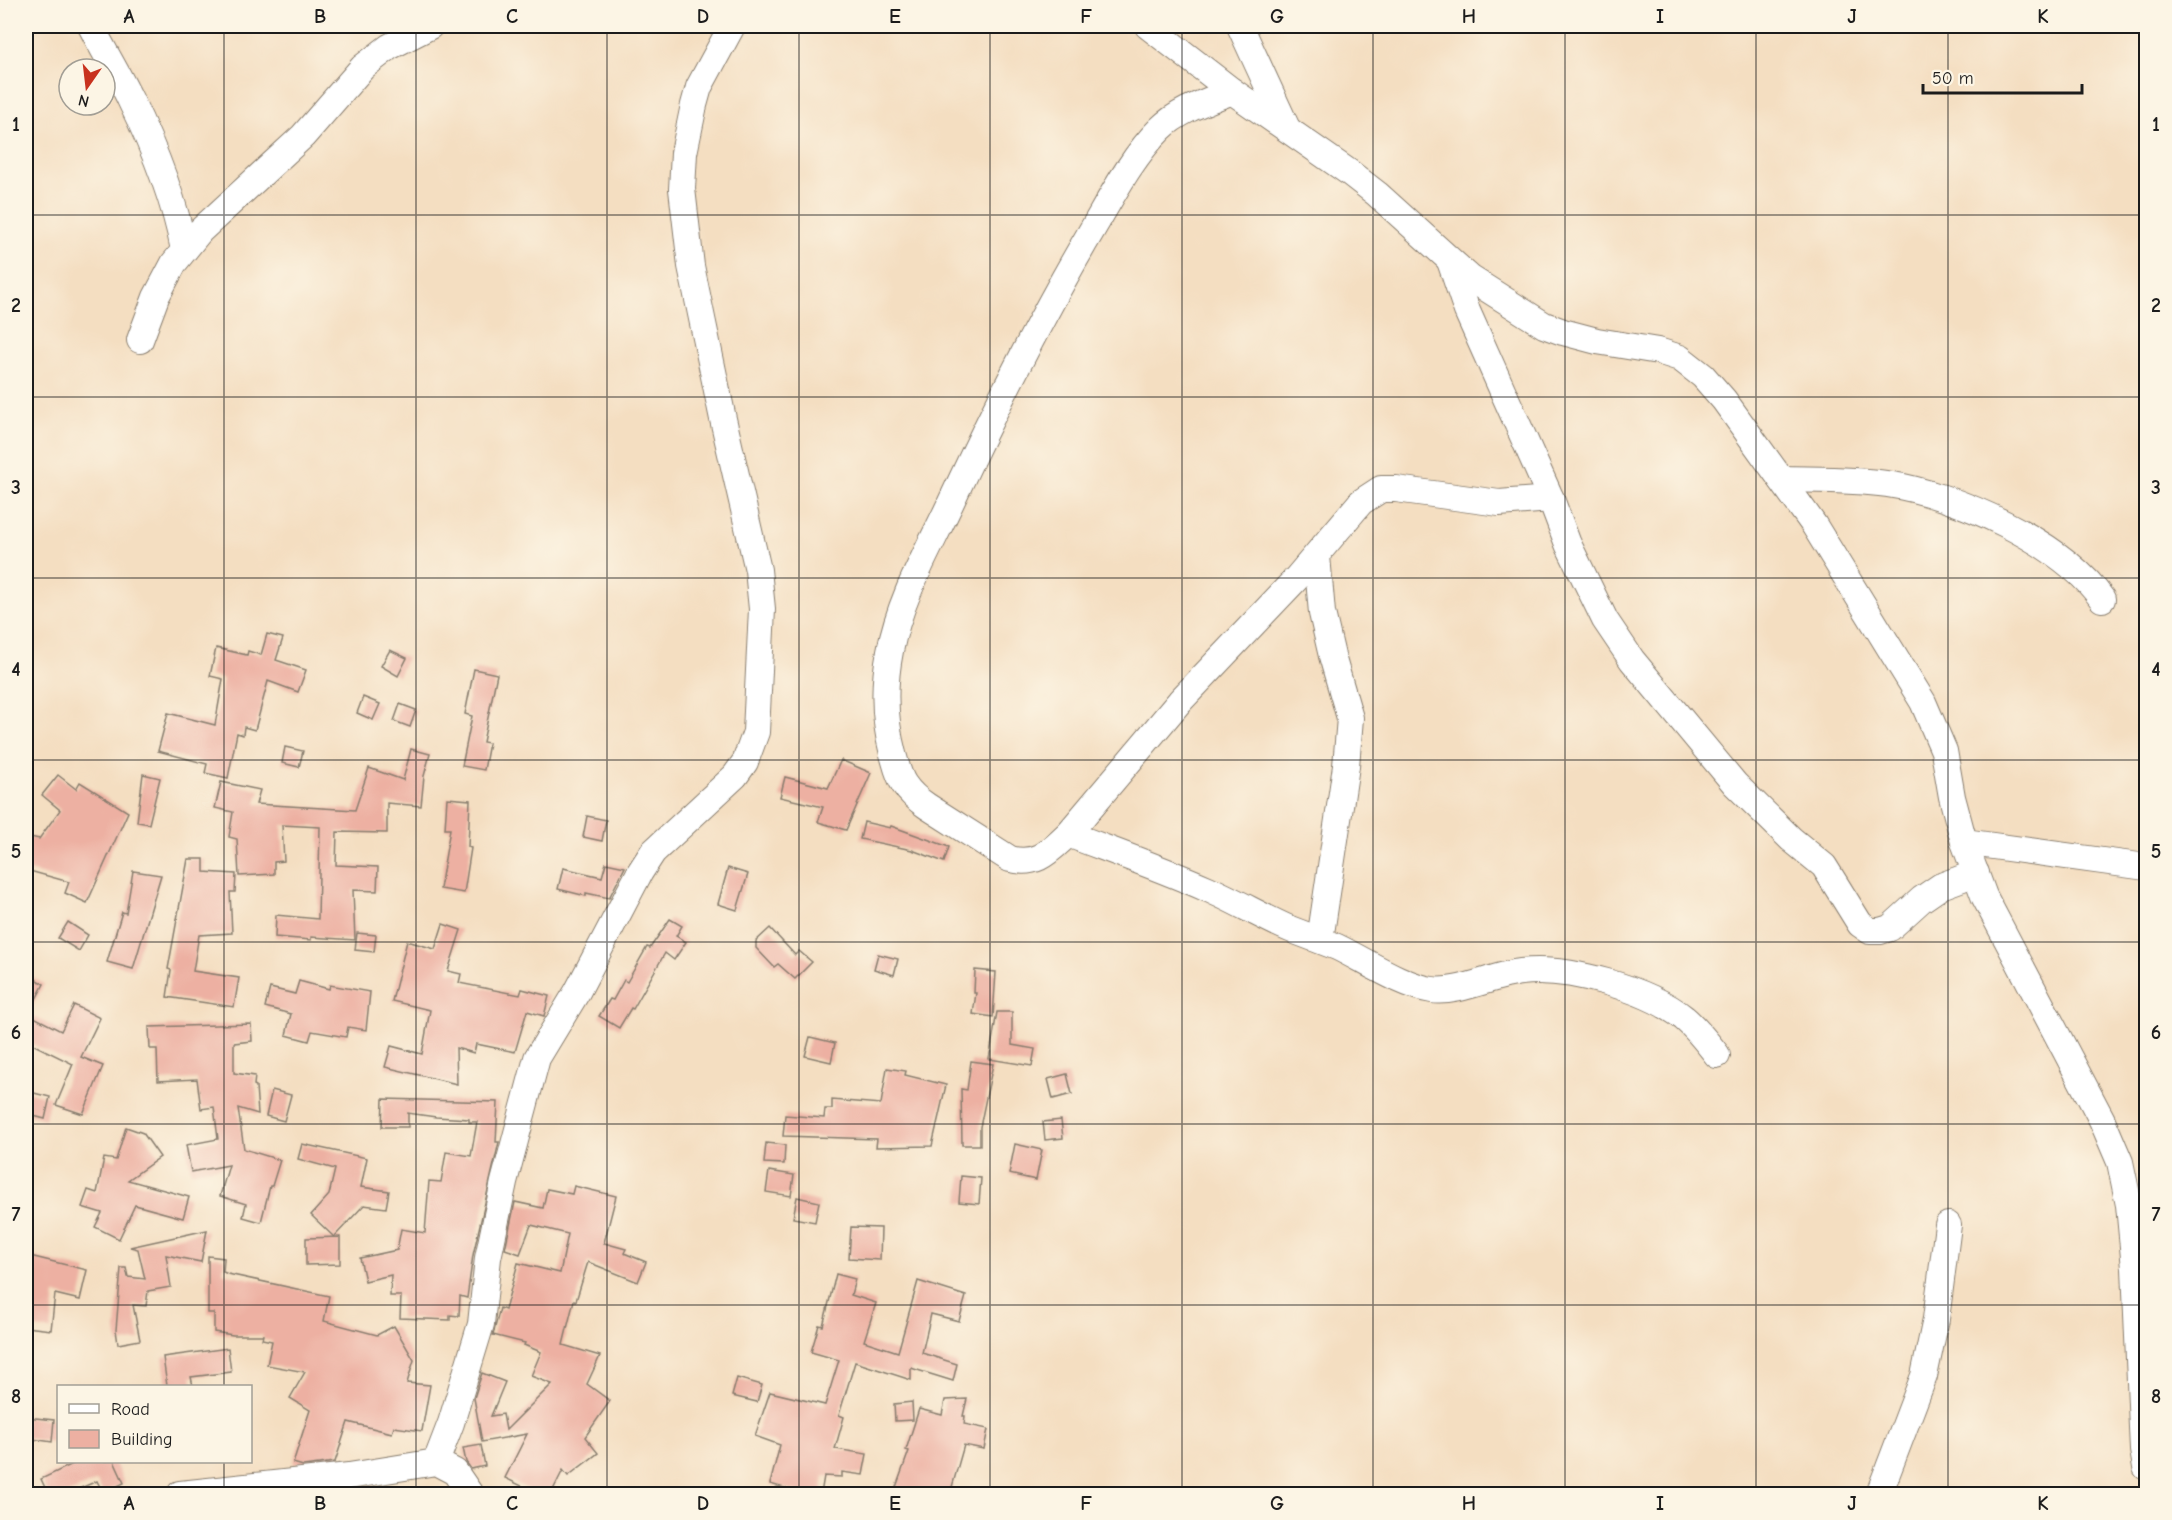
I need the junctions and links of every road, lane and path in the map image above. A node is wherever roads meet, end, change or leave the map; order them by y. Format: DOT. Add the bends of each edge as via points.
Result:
graph roads {
  1 [pos="91,26"];
  2 [pos="430,26"];
  3 [pos="732,26"];
  4 [pos="1148,26"];
  5 [pos="1240,26"];
  6 [pos="1232,91"];
  7 [pos="1287,129"];
  8 [pos="184,250"];
  9 [pos="1450,261"];
  10 [pos="140,340"];
  11 [pos="1781,479"];
  12 [pos="1551,499"];
  13 [pos="1317,556"];
  14 [pos="2102,599"];
  15 [pos="1068,834"];
  16 [pos="1964,842"];
  17 [pos="2146,867"];
  18 [pos="1976,873"];
  19 [pos="1320,940"];
  20 [pos="1717,1055"];
  21 [pos="1948,1225"];
  22 [pos="436,1462"];
  23 [pos="2146,1467"];
  24 [pos="180,1494"];
  25 [pos="470,1494"];
  26 [pos="1879,1494"];
  1 -- 8 [label="street" via="161,166"];
  2 -- 8 [label="street" via="389,47 363,67 303,136"];
  3 -- 22 [label="street" via="699,87 684,153 682,189 691,266 758,570 762,609 756,732 735,776 653,852 537,1058 497,1215 481,1324"];
  4 -- 6 [label="street"];
  5 -- 7 [label="street"];
  6 -- 7 [label="street"];
  6 -- 15 [label="street" via="1194,107 1162,128 1118,185 1062,280 993,411 908,590 890,650 884,694 887,732 904,784 916,798 1010,859 1024,862 1047,853"];
  7 -- 9 [label="street" via="1377,194"];
  8 -- 10 [label="street" via="156,297"];
  9 -- 11 [label="street" via="1544,325 1597,341 1680,358 1724,400"];
  9 -- 12 [label="street" via="1467,311"];
  11 -- 14 [label="street" via="1887,484 1962,506 2042,544 2091,583"];
  11 -- 16 [label="street" via="1814,525 1923,702 1944,751"];
  12 -- 13 [label="street" via="1499,503 1381,489 1361,502"];
  12 -- 18 [label="street" via="1596,603 1632,660 1741,790 1824,866 1860,924 1870,931 1890,928 1941,886"];
  13 -- 15 [label="street" via="1180,701"];
  13 -- 19 [label="street" via="1322,613 1350,718"];
  15 -- 19 [label="street" via="1206,888"];
  16 -- 17 [label="street"];
  16 -- 18 [label="street"];
  18 -- 23 [label="street" via="1984,896 2102,1120 2120,1162 2135,1268"];
  19 -- 20 [label="street" via="1432,990 1451,990 1522,972 1592,979 1651,997 1670,1008 1699,1031"];
  21 -- 26 [label="street" via="1924,1376"];
  22 -- 24 [label="street" via="321,1480"];
  22 -- 25 [label="street" via="454,1472"];
}
